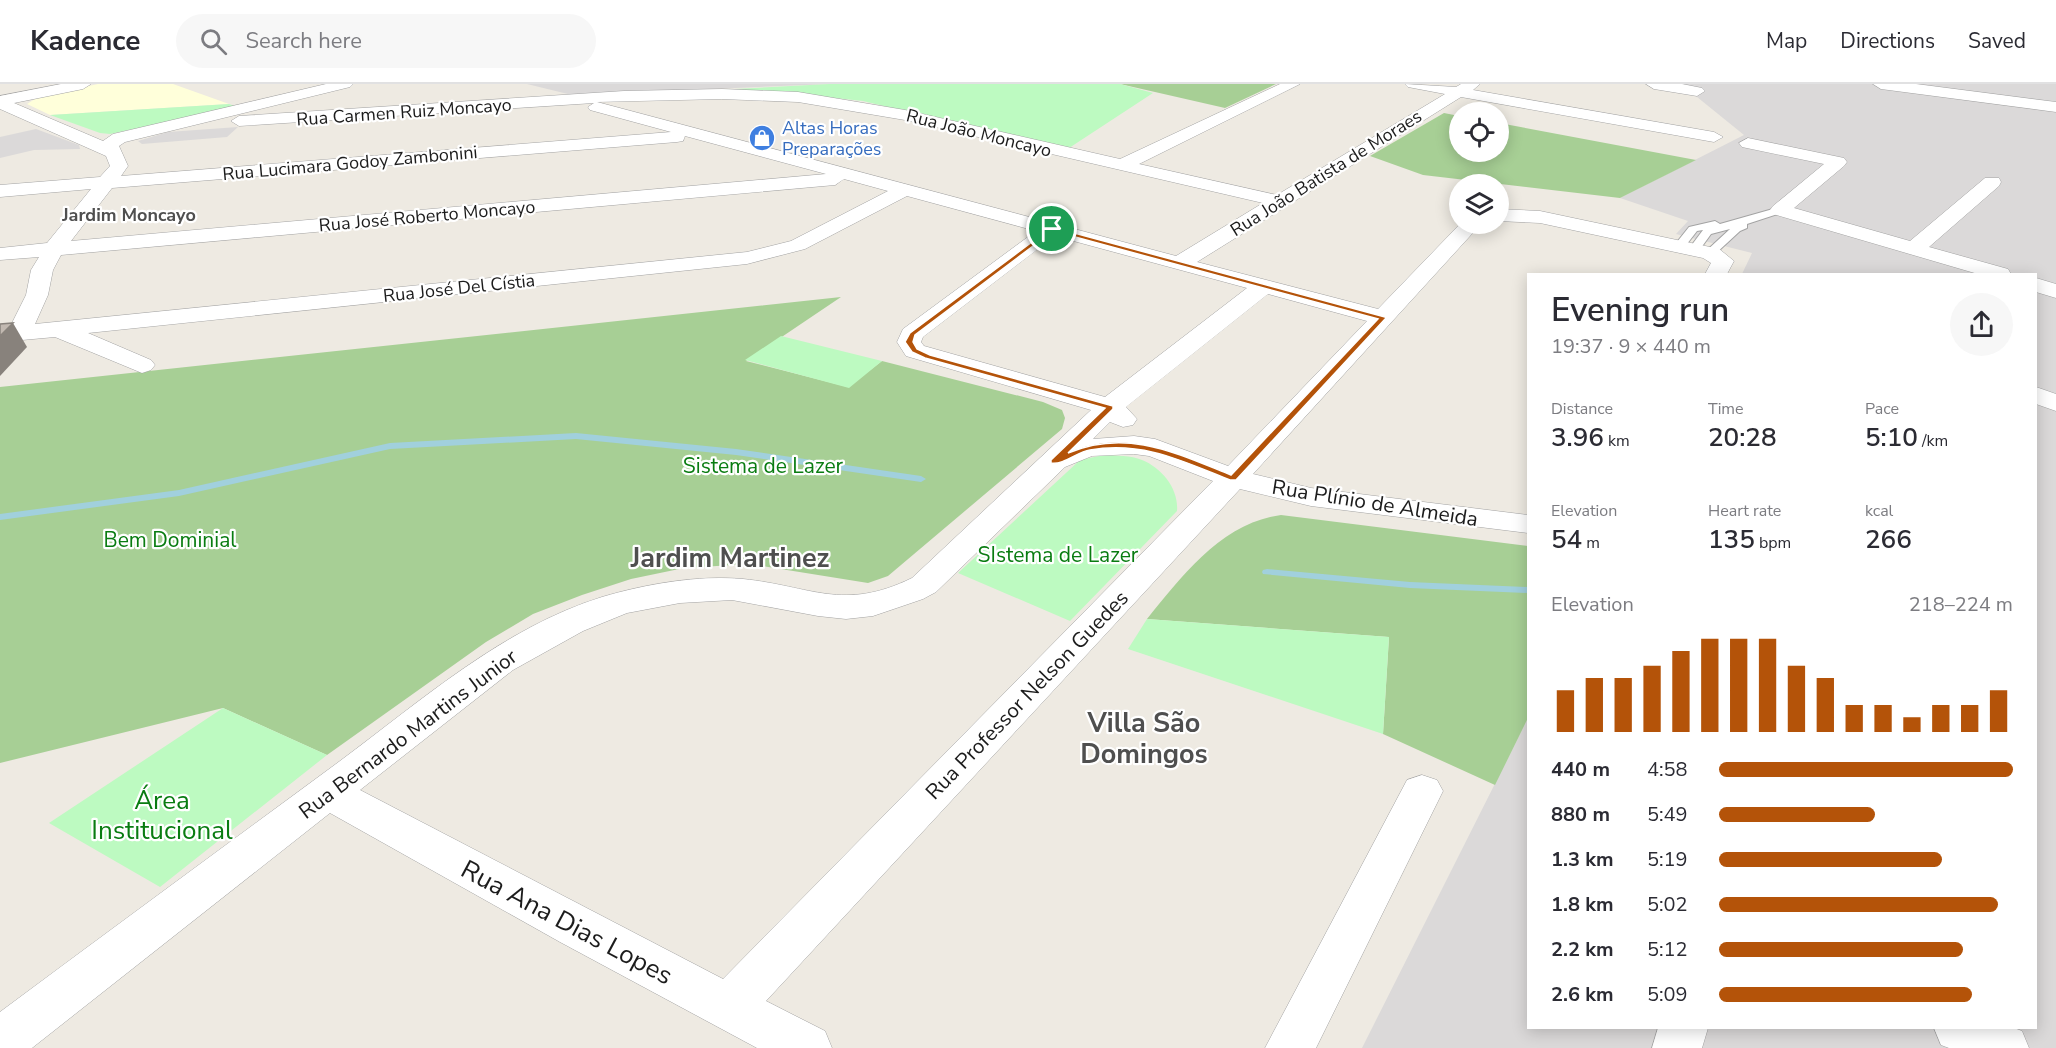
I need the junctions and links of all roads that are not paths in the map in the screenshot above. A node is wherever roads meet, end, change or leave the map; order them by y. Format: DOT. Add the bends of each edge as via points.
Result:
graph roads {
  1 [pos="83,84"];
  2 [pos="345,84"];
  3 [pos="1292,84"];
  4 [pos="1413,84"];
  5 [pos="1654,84"];
  6 [pos="1881,84"];
  7 [pos="520,87"];
  8 [pos="1465,88"];
  9 [pos="1697,91"];
  10 [pos="633,96"];
  11 [pos="569,100"];
  12 [pos="0,102"];
  13 [pos="2056,107"];
  14 [pos="609,111"];
  15 [pos="24,114"];
  16 [pos="0,117"];
  17 [pos="239,121"];
  18 [pos="652,122"];
  19 [pos="77,135"];
  20 [pos="701,135"];
  21 [pos="125,136"];
  22 [pos="1714,137"];
  23 [pos="630,141"];
  24 [pos="1748,143"];
  25 [pos="112,152"];
  26 [pos="807,164"];
  27 [pos="1120,166"];
  28 [pos="855,176"];
  29 [pos="1992,182"];
  30 [pos="106,183"];
  31 [pos="785,184"];
  32 [pos="904,189"];
  33 [pos="0,191"];
  34 [pos="1278,201"];
  35 [pos="1780,210"];
  36 [pos="1509,216"];
  37 [pos="1052,229"];
  38 [pos="1462,234"];
  39 [pos="54,249"];
  40 [pos="1914,249"];
  41 [pos="0,254"];
  42 [pos="1704,256"];
  43 [pos="1180,263"];
  44 [pos="1997,273"];
  45 [pos="2037,285"];
  46 [pos="1264,286"];
  47 [pos="2056,291"];
  48 [pos="37,295"];
  49 [pos="1383,318"];
  50 [pos="9,334"];
  51 [pos="103,335"];
  52 [pos="142,365"];
  53 [pos="2037,395"];
  54 [pos="2056,403"];
  55 [pos="1110,408"];
  56 [pos="1155,448"];
  57 [pos="1054,462"];
  58 [pos="1233,478"];
  59 [pos="1527,524"];
  60 [pos="1422,791"];
  61 [pos="328,793"];
  62 [pos="729,1007"];
  63 [pos="1683,1029"];
  64 [pos="1961,1029"];
  65 [pos="0,1042"];
  66 [pos="807,1048"];
  67 [pos="1290,1048"];
  68 [pos="1677,1048"];
  69 [pos="2004,1048"];
  1 -- 12 [label="street"];
  2 -- 21 [label="street"];
  3 -- 27 [label="street"];
  4 -- 8 [label="street"];
  5 -- 9 [label="street"];
  6 -- 13 [label="street"];
  7 -- 11 [label="street"];
  8 -- 22 [label="street"];
  8 -- 34 [label="street, Rua João Batista de Moraes"];
  10 -- 11 [label="street, Rua João Moncayo"];
  10 -- 14 [label="street" via="615,102"];
  10 -- 27 [label="street, Rua João Moncayo" via="766,95 861,106"];
  11 -- 14 [label="street"];
  11 -- 17 [label="street, Rua Carmen Ruiz Moncayo"];
  12 -- 15 [label="street"];
  14 -- 18 [label="street"];
  15 -- 16 [label="street"];
  15 -- 19 [label="street"];
  18 -- 20 [label="street"];
  18 -- 23 [label="street" via="654,129"];
  19 -- 21 [label="street"];
  19 -- 25 [label="street"];
  20 -- 23 [label="street, Rua Lucimara Godoy Zambonini"];
  20 -- 26 [label="street"];
  21 -- 25 [label="street" via="113,140"];
  23 -- 30 [label="street, Rua Lucimara Godoy Zambonini"];
  24 -- 35 [label="street" via="1838,162"];
  25 -- 30 [label="street" via="119,166"];
  26 -- 28 [label="street"];
  26 -- 31 [label="street" via="802,175"];
  27 -- 34 [label="street, Rua João Moncayo"];
  28 -- 31 [label="street, Rua José Roberto Moncayo"];
  28 -- 32 [label="street"];
  29 -- 40 [label="street"];
  30 -- 33 [label="street, Rua Lucimara Godoy Zambonini"];
  30 -- 39 [label="street"];
  31 -- 39 [label="street, Rua José Roberto Moncayo"];
  32 -- 37 [label="street"];
  32 -- 51 [label="street, Rua José Del Cístia" via="798,246 747,258 150,320"];
  34 -- 43 [label="street, Rua João Batista de Moraes"];
  35 -- 40 [label="street"];
  35 -- 42 [label="lane" via="1735,244"];
  35 -- 42 [label="lane" via="1693,229"];
  36 -- 42 [label="street" via="1540,217"];
  37 -- 43 [label="street"];
  37 -- 55 [label="street" via="912,334 909,342 915,351 927,356"];
  38 -- 49 [label="street, Rua Professor Nelson Guedes"];
  39 -- 41 [label="street, Rua José Roberto Moncayo"];
  39 -- 48 [label="street" via="42,270"];
  40 -- 44 [label="street"];
  43 -- 46 [label="street"];
  45 -- 47 [label="street"];
  46 -- 49 [label="street"];
  46 -- 55 [label="street, Rua Bernardo Martins Junior"];
  48 -- 50 [label="street"];
  48 -- 51 [label="street" via="52,311"];
  49 -- 58 [label="street, Rua Professor Nelson Guedes"];
  50 -- 51 [label="street" via="57,329"];
  51 -- 52 [label="street"];
  53 -- 54 [label="street"];
  55 -- 56 [label="street, Rua Plínio de Almeida"];
  55 -- 57 [label="street, Rua Bernardo Martins Junior"];
  56 -- 57 [label="street, Rua Plínio de Almeida" via="1087,448"];
  56 -- 58 [label="street, Rua Plínio de Almeida"];
  57 -- 61 [label="street, Rua Bernardo Martins Junior" via="924,585 897,600 857,608 819,605 771,592 721,589 616,605 569,624 500,661"];
  58 -- 59 [label="street, Rua Plínio de Almeida" via="1311,497"];
  58 -- 62 [label="street, Rua Professor Nelson Guedes"];
  60 -- 67 [label="street"];
  61 -- 62 [label="street, Rua Ana Dias Lopes"];
  61 -- 65 [label="street, Rua Bernardo Martins Junior"];
  62 -- 66 [label="street, Rua Ana Dias Lopes"];
  63 -- 68 [label="street"];
  64 -- 69 [label="street"];
}
